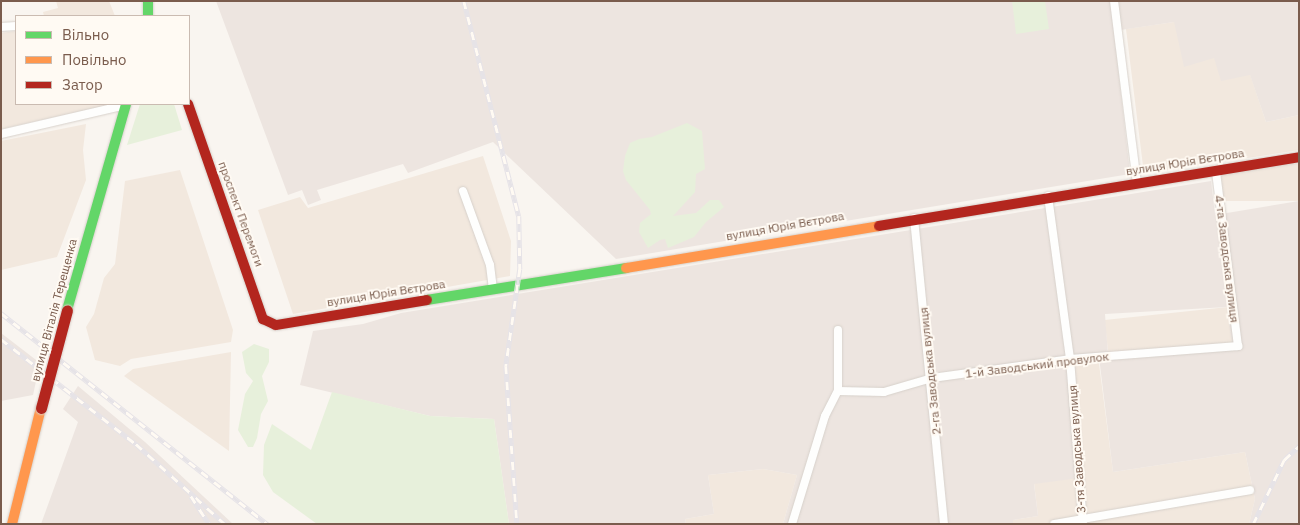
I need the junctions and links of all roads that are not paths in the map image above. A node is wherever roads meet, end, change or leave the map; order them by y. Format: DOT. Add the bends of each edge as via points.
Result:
graph roads {
  1 [pos="1114,1"];
  2 [pos="15,26"];
  3 [pos="1,27"];
  4 [pos="122,105"];
  5 [pos="126,105"];
  6 [pos="188,105"];
  7 [pos="1,134"];
  8 [pos="1299,157"];
  9 [pos="1216,172"];
  10 [pos="1137,184"];
  11 [pos="463,191"];
  12 [pos="1048,196"];
  13 [pos="914,218"];
  14 [pos="493,289"];
  15 [pos="276,325"];
  16 [pos="838,330"];
  17 [pos="1238,346"];
  18 [pos="1070,358"];
  19 [pos="932,378"];
  20 [pos="838,391"];
  21 [pos="1250,490"];
  22 [pos="1082,522"];
  23 [pos="12,524"];
  24 [pos="792,524"];
  25 [pos="944,524"];
  26 [pos="1054,524"];
  1 -- 10 [label="street"];
  2 -- 3 [label="street"];
  4 -- 7 [label="street"];
  5 -- 23 [label="street, вулиця Віталія Терещенка, bridge" via="67,310"];
  6 -- 15 [label="street, проспект Перемоги" via="263,319"];
  8 -- 9 [label="street, вулиця Юрія Вєтрова"];
  9 -- 10 [label="street, вулиця Юрія Вєтрова"];
  9 -- 17 [label="street, 4-та Заводська вулиця"];
  10 -- 12 [label="street, вулиця Юрія Вєтрова"];
  11 -- 14 [label="street" via="490,265"];
  12 -- 13 [label="street, вулиця Юрія Вєтрова"];
  12 -- 18 [label="street, 3-тя Заводська вулиця"];
  13 -- 14 [label="street, вулиця Юрія Вєтрова"];
  13 -- 19 [label="street, 2-га Заводська вулиця"];
  14 -- 15 [label="street, вулиця Юрія Вєтрова"];
  16 -- 20 [label="street"];
  17 -- 18 [label="street, 1-й Заводський провулок"];
  18 -- 19 [label="street, 1-й Заводський провулок"];
  18 -- 22 [label="street, 3-тя Заводська вулиця"];
  19 -- 20 [label="street, 1-й Заводський провулок" via="884,392"];
  19 -- 25 [label="street, 2-га Заводська вулиця"];
  20 -- 24 [label="street" via="824,416"];
  21 -- 22 [label="street"];
  22 -- 26 [label="street"];
}
